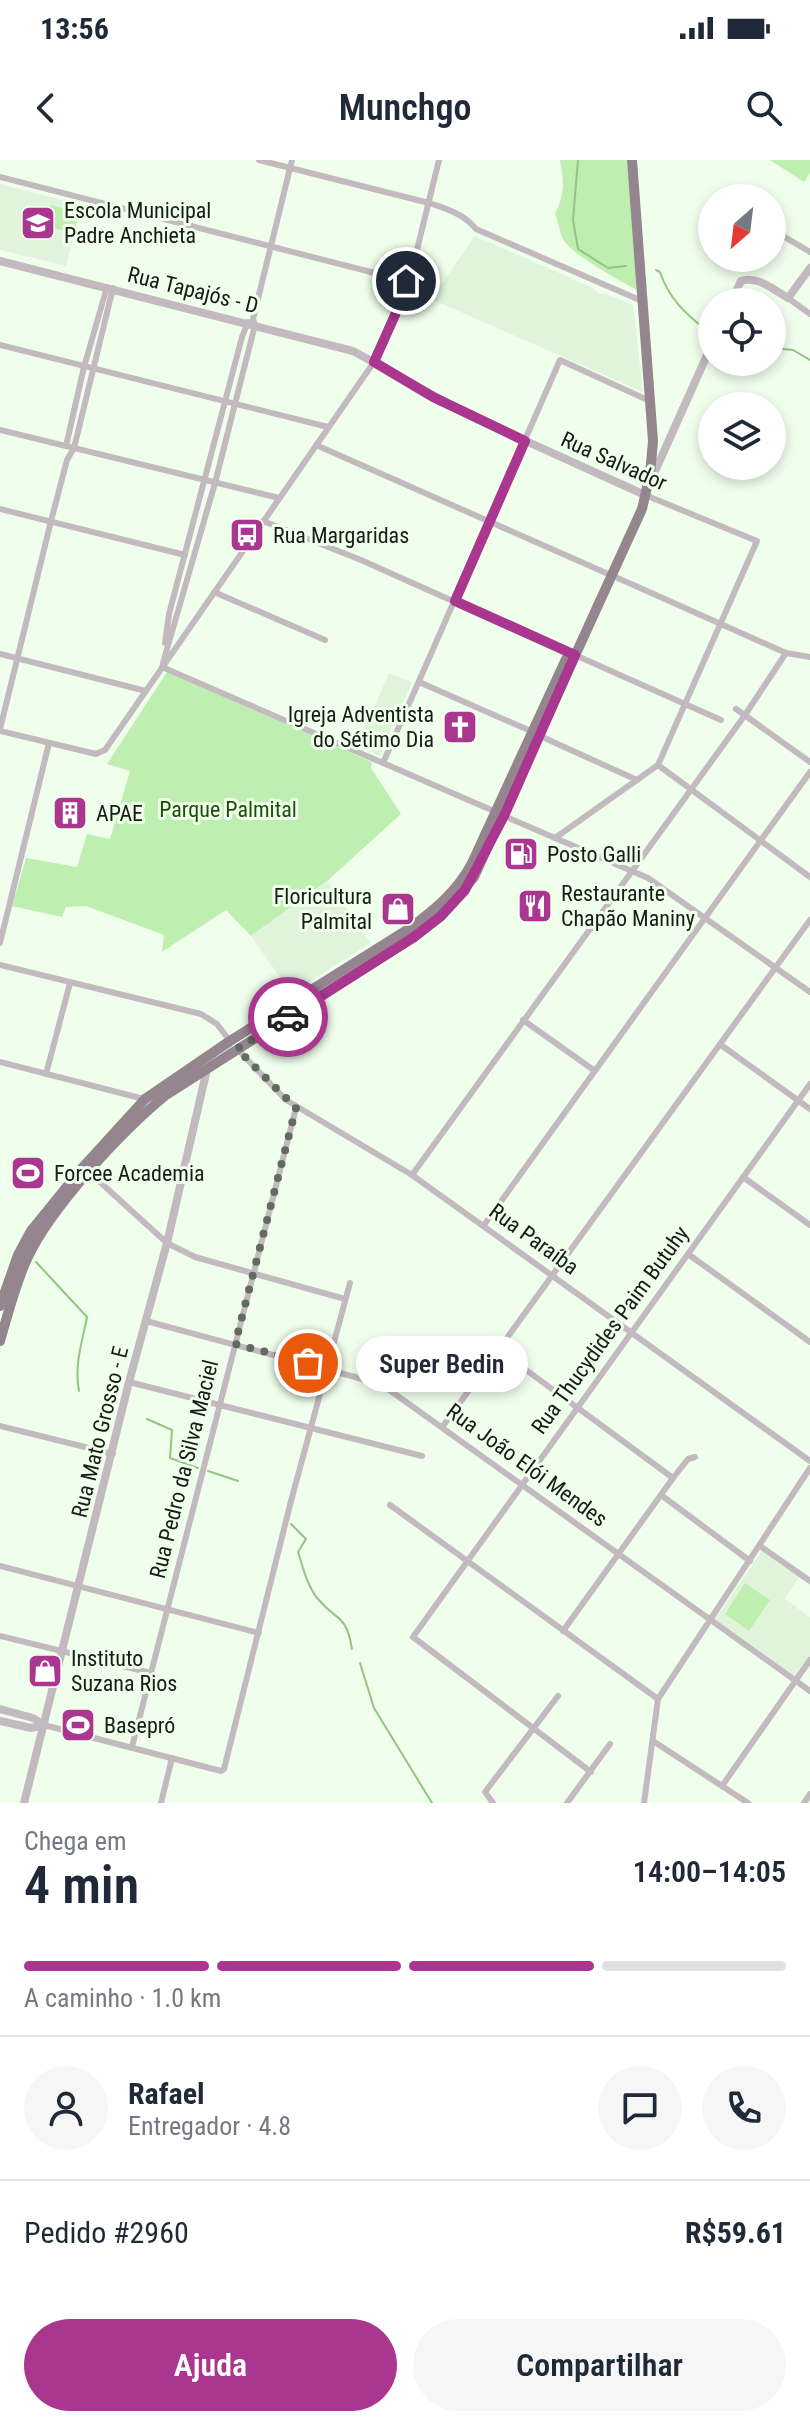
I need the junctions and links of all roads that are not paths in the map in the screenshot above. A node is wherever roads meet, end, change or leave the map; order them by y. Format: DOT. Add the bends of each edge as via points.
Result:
graph roads {
  1 [pos="259,160"];
  2 [pos="439,160"];
  3 [pos="632,160"];
  4 [pos="291,164"];
  5 [pos="0,177"];
  6 [pos="429,203"];
  7 [pos="786,238"];
  8 [pos="271,246"];
  9 [pos="810,252"];
  10 [pos="0,261"];
  11 [pos="810,268"];
  12 [pos="406,281"];
  13 [pos="110,288"];
  14 [pos="738,288"];
  15 [pos="771,288"];
  16 [pos="788,298"];
  17 [pos="642,301"];
  18 [pos="810,314"];
  19 [pos="251,322"];
  20 [pos="0,345"];
  21 [pos="374,362"];
  22 [pos="84,367"];
  23 [pos="94,370"];
  24 [pos="698,376"];
  25 [pos="225,402"];
  26 [pos="652,402"];
  27 [pos="235,405"];
  28 [pos="328,427"];
  29 [pos="0,430"];
  30 [pos="525,441"];
  31 [pos="316,445"];
  32 [pos="70,447"];
  33 [pos="205,480"];
  34 [pos="215,483"];
  35 [pos="645,495"];
  36 [pos="279,498"];
  37 [pos="0,509"];
  38 [pos="51,521"];
  39 [pos="263,521"];
  40 [pos="490,522"];
  41 [pos="185,555"];
  42 [pos="608,574"];
  43 [pos="214,592"];
  44 [pos="455,601"];
  45 [pos="721,623"];
  46 [pos="173,628"];
  47 [pos="186,635"];
  48 [pos="325,640"];
  49 [pos="786,653"];
  50 [pos="0,654"];
  51 [pos="572,654"];
  52 [pos="810,657"];
  53 [pos="17,658"];
  54 [pos="162,667"];
  55 [pos="419,682"];
  56 [pos="146,691"];
  57 [pos="685,704"];
  58 [pos="736,709"];
  59 [pos="745,715"];
  60 [pos="721,720"];
  61 [pos="0,730"];
  62 [pos="536,734"];
  63 [pos="49,743"];
  64 [pos="810,762"];
  65 [pos="383,763"];
  66 [pos="658,765"];
  67 [pos="810,772"];
  68 [pos="637,780"];
  69 [pos="690,790"];
  70 [pos="500,814"];
  71 [pos="555,838"];
  72 [pos="760,841"];
  73 [pos="630,871"];
  74 [pos="810,877"];
  75 [pos="705,918"];
  76 [pos="810,920"];
  77 [pos="0,943"];
  78 [pos="0,965"];
  79 [pos="776,968"];
  80 [pos="70,983"];
  81 [pos="810,992"];
  82 [pos="523,1020"];
  83 [pos="233,1045"];
  84 [pos="721,1045"];
  85 [pos="0,1062"];
  86 [pos="204,1064"];
  87 [pos="595,1071"];
  88 [pos="46,1074"];
  89 [pos="810,1084"];
  90 [pos="145,1099"];
  91 [pos="798,1100"];
  92 [pos="296,1108"];
  93 [pos="810,1109"];
  94 [pos="86,1170"];
  95 [pos="412,1175"];
  96 [pos="743,1177"];
  97 [pos="484,1225"];
  98 [pos="810,1225"];
  99 [pos="167,1243"];
  100 [pos="688,1254"];
  101 [pos="253,1273"];
  102 [pos="554,1275"];
  103 [pos="350,1283"];
  104 [pos="345,1299"];
  105 [pos="0,1306"];
  106 [pos="146,1321"];
  107 [pos="632,1331"];
  108 [pos="0,1341"];
  109 [pos="810,1342"];
  110 [pos="235,1344"];
  111 [pos="499,1350"];
  112 [pos="326,1367"];
  113 [pos="129,1382"];
  114 [pos="219,1405"];
  115 [pos="577,1408"];
  116 [pos="0,1426"];
  117 [pos="443,1426"];
  118 [pos="310,1428"];
  119 [pos="113,1454"];
  120 [pos="422,1456"];
  121 [pos="695,1457"];
  122 [pos="810,1461"];
  123 [pos="810,1468"];
  124 [pos="673,1478"];
  125 [pos="523,1483"];
  126 [pos="661,1495"];
  127 [pos="390,1505"];
  128 [pos="760,1546"];
  129 [pos="619,1553"];
  130 [pos="467,1561"];
  131 [pos="750,1561"];
  132 [pos="0,1566"];
  133 [pos="810,1581"];
  134 [pos="80,1587"];
  135 [pos="167,1610"];
  136 [pos="711,1620"];
  137 [pos="563,1631"];
  138 [pos="259,1633"];
  139 [pos="0,1636"];
  140 [pos="62,1652"];
  141 [pos="810,1660"];
  142 [pos="151,1673"];
  143 [pos="796,1680"];
  144 [pos="810,1691"];
  145 [pos="558,1696"];
  146 [pos="658,1699"];
  147 [pos="0,1709"];
  148 [pos="0,1721"];
  149 [pos="44,1725"];
  150 [pos="533,1728"];
  151 [pos="653,1741"];
  152 [pos="610,1744"];
  153 [pos="132,1747"];
  154 [pos="172,1758"];
  155 [pos="591,1772"];
  156 [pos="722,1786"];
  157 [pos="810,1794"];
  158 [pos="491,1801"];
  159 [pos="744,1802"];
  160 [pos="24,1803"];
  161 [pos="161,1803"];
  162 [pos="567,1803"];
  163 [pos="644,1803"];
  164 [pos="804,1803"];
  1 -- 4 [label="street"];
  2 -- 6 [label="street"];
  3 -- 17 [label="main road"];
  4 -- 6 [label="street"];
  4 -- 8 [label="street"];
  5 -- 8 [label="street"];
  6 -- 12 [label="street"];
  6 -- 17 [label="street"];
  7 -- 9 [label="street"];
  8 -- 12 [label="street"];
  8 -- 19 [label="street"];
  10 -- 13 [label="street, Rua Tapajós - D"];
  11 -- 16 [label="street"];
  12 -- 21 [label="street"];
  13 -- 19 [label="street, Rua Tapajós - D"];
  13 -- 22 [label="street"];
  13 -- 23 [label="street"];
  14 -- 15 [label="street" via="748,278"];
  16 -- 18 [label="street"];
  17 -- 26 [label="main road"];
  19 -- 21 [label="street, Rua Tapajós - D"];
  19 -- 25 [label="street"];
  19 -- 27 [label="street"];
  20 -- 22 [label="street"];
  21 -- 28 [label="street"];
  21 -- 30 [label="street, Rua Salvador"];
  22 -- 23 [label="street"];
  22 -- 32 [label="street"];
  23 -- 25 [label="street"];
  23 -- 32 [label="street"];
  24 -- 35 [label="street"];
  25 -- 27 [label="street"];
  25 -- 33 [label="street"];
  26 -- 30 [label="street" via="560,360"];
  26 -- 35 [label="main road" via="653,456"];
  27 -- 28 [label="street"];
  27 -- 34 [label="street"];
  28 -- 31 [label="street"];
  29 -- 32 [label="street"];
  30 -- 35 [label="street, Rua Salvador"];
  30 -- 40 [label="street"];
  31 -- 36 [label="street"];
  31 -- 40 [label="street"];
  32 -- 33 [label="street"];
  32 -- 38 [label="street"];
  33 -- 34 [label="street"];
  33 -- 41 [label="street"];
  34 -- 36 [label="street"];
  34 -- 46 [label="street"];
  35 -- 42 [label="main road"];
  35 -- 45 [label="street, Rua Salvador" via="757,541"];
  36 -- 39 [label="street"];
  37 -- 38 [label="street"];
  38 -- 41 [label="street"];
  38 -- 53 [label="street"];
  39 -- 43 [label="street"];
  39 -- 44 [label="street"];
  40 -- 42 [label="street"];
  40 -- 44 [label="street"];
  41 -- 54 [label="street"];
  42 -- 45 [label="street"];
  42 -- 51 [label="main road"];
  43 -- 47 [label="street"];
  43 -- 48 [label="street"];
  44 -- 51 [label="street"];
  44 -- 55 [label="street"];
  45 -- 49 [label="street"];
  45 -- 57 [label="street"];
  46 -- 47 [label="street"];
  46 -- 54 [label="street"];
  47 -- 54 [label="street"];
  49 -- 52 [label="street"];
  49 -- 59 [label="street"];
  50 -- 53 [label="street"];
  51 -- 57 [label="street"];
  51 -- 62 [label="main road"];
  53 -- 56 [label="street"];
  53 -- 61 [label="street"];
  54 -- 56 [label="street"];
  54 -- 65 [label="street"];
  55 -- 62 [label="street"];
  55 -- 65 [label="street"];
  56 -- 63 [label="street" via="105,750 96,754"];
  57 -- 60 [label="street"];
  57 -- 66 [label="street"];
  58 -- 59 [label="street"];
  59 -- 64 [label="street"];
  59 -- 69 [label="street"];
  61 -- 63 [label="street"];
  62 -- 68 [label="street"];
  62 -- 70 [label="main road"];
  63 -- 77 [label="street"];
  65 -- 70 [label="street"];
  66 -- 68 [label="street"];
  66 -- 69 [label="street"];
  67 -- 72 [label="street"];
  68 -- 71 [label="street"];
  69 -- 72 [label="street"];
  69 -- 73 [label="street"];
  70 -- 71 [label="street"];
  70 -- 83 [label="main road" via="467,873 434,910"];
  71 -- 73 [label="street"];
  72 -- 74 [label="street"];
  72 -- 75 [label="street"];
  73 -- 75 [label="street"];
  73 -- 82 [label="street"];
  75 -- 79 [label="street"];
  75 -- 87 [label="street"];
  76 -- 79 [label="street"];
  78 -- 80 [label="street, Rua Paraíba"];
  79 -- 81 [label="street"];
  79 -- 84 [label="street"];
  80 -- 83 [label="street, Rua Paraíba" via="201,1014"];
  80 -- 88 [label="street"];
  82 -- 87 [label="street"];
  82 -- 95 [label="street"];
  83 -- 86 [label="main road"];
  83 -- 92 [label="street, Rua Paraíba"];
  84 -- 91 [label="street"];
  84 -- 102 [label="street"];
  85 -- 88 [label="street"];
  86 -- 90 [label="main road"];
  86 -- 94 [label="main road"];
  86 -- 99 [label="street, Rua Mato Grosso - E"];
  87 -- 97 [label="street"];
  88 -- 90 [label="street"];
  89 -- 91 [label="street, Rua Thucydides Paim Butuhy"];
  90 -- 94 [label="main road"];
  91 -- 93 [label="street"];
  91 -- 96 [label="street, Rua Thucydides Paim Butuhy"];
  92 -- 95 [label="street, Rua Paraíba"];
  92 -- 101 [label="street, Rua Pedro da Silva Maciel"];
  94 -- 99 [label="street"];
  94 -- 105 [label="main road" via="31,1231"];
  94 -- 108 [label="main road" via="27,1259"];
  95 -- 97 [label="street, Rua Paraíba"];
  96 -- 98 [label="street"];
  96 -- 100 [label="street, Rua Thucydides Paim Butuhy"];
  97 -- 102 [label="street, Rua Paraíba"];
  99 -- 101 [label="street"];
  99 -- 106 [label="street, Rua Mato Grosso - E"];
  100 -- 107 [label="street, Rua Thucydides Paim Butuhy"];
  100 -- 109 [label="street"];
  101 -- 104 [label="street"];
  101 -- 110 [label="street, Rua Pedro da Silva Maciel"];
  102 -- 107 [label="street, Rua Paraíba"];
  102 -- 111 [label="street"];
  103 -- 104 [label="street"];
  104 -- 112 [label="street"];
  106 -- 110 [label="street, Rua João Elói Mendes"];
  106 -- 113 [label="street, Rua Mato Grosso - E"];
  107 -- 115 [label="street, Rua Thucydides Paim Butuhy"];
  107 -- 122 [label="street, Rua Paraíba"];
  110 -- 112 [label="street, Rua João Elói Mendes"];
  110 -- 114 [label="street, Rua Pedro da Silva Maciel"];
  111 -- 115 [label="street"];
  111 -- 117 [label="street"];
  112 -- 117 [label="street, Rua João Elói Mendes" via="381,1384"];
  112 -- 118 [label="street"];
  113 -- 114 [label="street"];
  113 -- 119 [label="street, Rua Mato Grosso - E"];
  114 -- 118 [label="street"];
  114 -- 135 [label="street, Rua Pedro da Silva Maciel"];
  115 -- 124 [label="street"];
  115 -- 125 [label="street, Rua Thucydides Paim Butuhy"];
  116 -- 119 [label="street"];
  117 -- 125 [label="street, Rua João Elói Mendes"];
  118 -- 120 [label="street"];
  118 -- 138 [label="street"];
  119 -- 134 [label="street, Rua Mato Grosso - E"];
  121 -- 124 [label="street"];
  123 -- 128 [label="street"];
  124 -- 126 [label="street"];
  125 -- 129 [label="street, Rua João Elói Mendes"];
  125 -- 130 [label="street, Rua Thucydides Paim Butuhy"];
  126 -- 129 [label="street"];
  126 -- 131 [label="street"];
  127 -- 130 [label="street"];
  128 -- 131 [label="street"];
  128 -- 133 [label="street"];
  129 -- 136 [label="street, Rua João Elói Mendes"];
  129 -- 137 [label="street"];
  130 -- 137 [label="street"];
  130 -- 150 [label="street, Rua Thucydides Paim Butuhy" via="413,1637"];
  131 -- 136 [label="street"];
  132 -- 134 [label="street"];
  134 -- 135 [label="street"];
  134 -- 140 [label="street, Rua Mato Grosso - E"];
  135 -- 138 [label="street"];
  135 -- 142 [label="street, Rua Pedro da Silva Maciel"];
  136 -- 143 [label="street, Rua João Elói Mendes"];
  136 -- 146 [label="street"];
  137 -- 146 [label="street"];
  138 -- 154 [label="street" via="224,1769"];
  139 -- 140 [label="street"];
  140 -- 142 [label="street"];
  140 -- 149 [label="street, Rua Mato Grosso - E"];
  141 -- 143 [label="street"];
  142 -- 153 [label="street, Rua Pedro da Silva Maciel"];
  143 -- 144 [label="street, Rua João Elói Mendes"];
  143 -- 156 [label="street"];
  145 -- 150 [label="street"];
  146 -- 151 [label="street"];
  147 -- 149 [label="street"];
  148 -- 149 [label="street" via="31,1728"];
  149 -- 153 [label="street"];
  149 -- 160 [label="street, Rua Mato Grosso - E"];
  150 -- 155 [label="street"];
  150 -- 158 [label="street" via="485,1792"];
  151 -- 156 [label="street"];
  151 -- 163 [label="street"];
  152 -- 155 [label="street"];
  153 -- 154 [label="street"];
  154 -- 161 [label="street"];
  155 -- 162 [label="street"];
  156 -- 159 [label="street"];
  157 -- 164 [label="street"];
}
